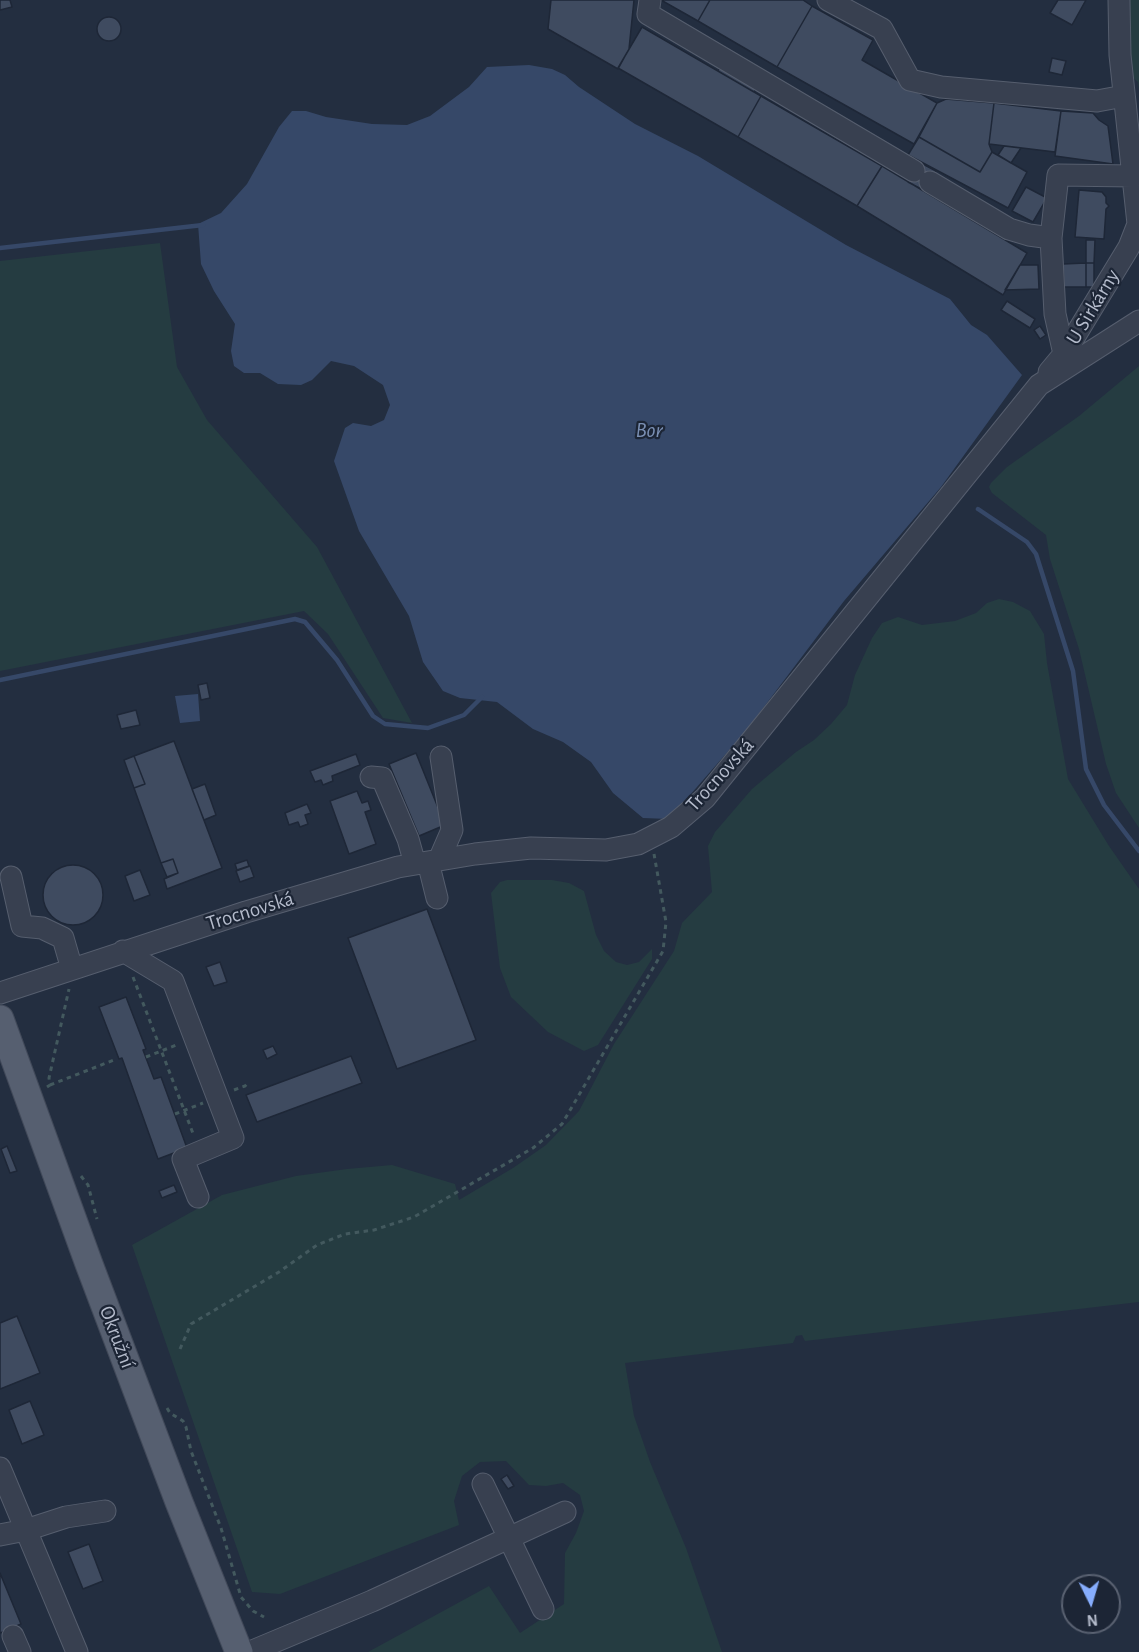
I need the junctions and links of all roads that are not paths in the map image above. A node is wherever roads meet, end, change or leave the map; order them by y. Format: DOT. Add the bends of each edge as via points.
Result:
graph roads {
  1 [pos="650,0"];
  2 [pos="828,0"];
  3 [pos="1119,0"];
  4 [pos="1124,96"];
  5 [pos="1134,176"];
  6 [pos="1139,224"];
  7 [pos="1051,238"];
  8 [pos="1139,321"];
  9 [pos="1064,354"];
  10 [pos="1039,385"];
  11 [pos="441,757"];
  12 [pos="371,777"];
  13 [pos="427,862"];
  14 [pos="11,877"];
  15 [pos="437,898"];
  16 [pos="123,951"];
  17 [pos="71,978"];
  18 [pos="0,993"];
  19 [pos="0,1019"];
  20 [pos="198,1197"];
  21 [pos="0,1468"];
  22 [pos="483,1484"];
  23 [pos="105,1511"];
  24 [pos="565,1512"];
  25 [pos="26,1530"];
  26 [pos="0,1535"];
  27 [pos="509,1538"];
  28 [pos="543,1609"];
  29 [pos="77,1652"];
  30 [pos="239,1652"];
  31 [pos="250,1652"];
  1 -- 7 [label="street" via="648,14 995,221 1009,229"];
  2 -- 4 [label="street" via="882,29 910,80 941,87 1096,101"];
  3 -- 4 [label="street, U Sirkárny"];
  4 -- 5 [label="street, U Sirkárny"];
  5 -- 6 [label="street, U Sirkárny"];
  5 -- 7 [label="street" via="1058,176"];
  6 -- 9 [label="street, U Sirkárny"];
  7 -- 9 [label="street" via="1055,314"];
  8 -- 10 [label="street, Trocnovská"];
  9 -- 10 [label="street, U Sirkárny"];
  10 -- 13 [label="street, Trocnovská" via="705,798 671,827 638,844 606,850 531,848"];
  11 -- 13 [label="street" via="452,830"];
  12 -- 13 [label="street" via="382,778 408,839"];
  13 -- 15 [label="street"];
  13 -- 16 [label="street, Trocnovská" via="398,867"];
  14 -- 17 [label="street" via="22,926 42,928 63,939"];
  16 -- 17 [label="street, Trocnovská"];
  16 -- 20 [label="street" via="173,981 233,1138 183,1159"];
  17 -- 18 [label="street, Trocnovská"];
  19 -- 30 [label="main road, Okružní" via="179,1502"];
  21 -- 25 [label="street"];
  22 -- 27 [label="street"];
  23 -- 25 [label="street" via="66,1517"];
  24 -- 27 [label="street"];
  25 -- 26 [label="street"];
  25 -- 29 [label="street"];
  27 -- 28 [label="street"];
  27 -- 31 [label="street"];
}
